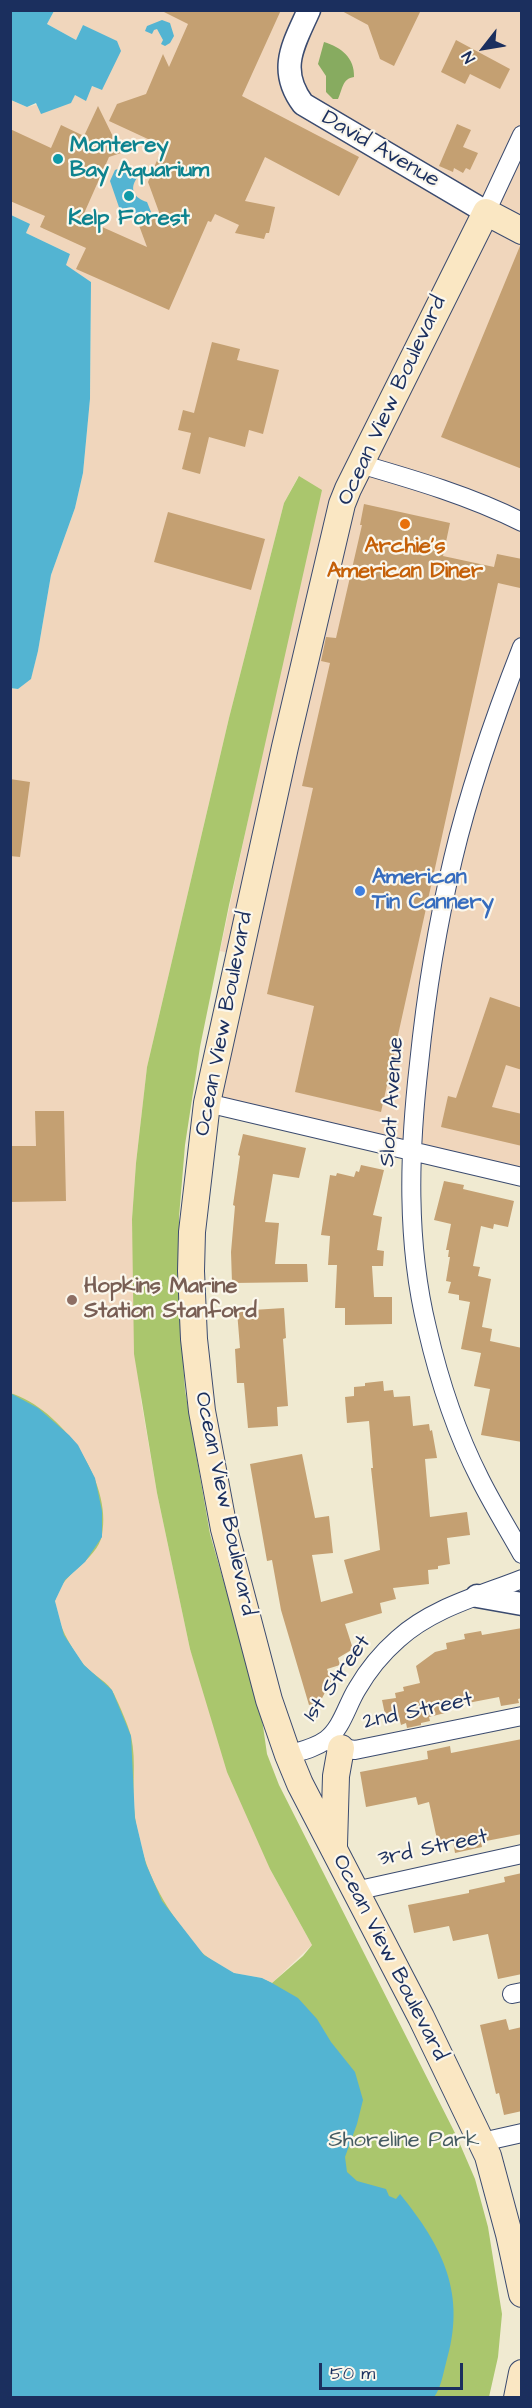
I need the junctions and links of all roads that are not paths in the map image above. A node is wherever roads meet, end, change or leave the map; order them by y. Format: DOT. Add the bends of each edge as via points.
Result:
graph roads {
  1 [pos="309,10"];
  2 [pos="522,135"];
  3 [pos="486,212"];
  4 [pos="522,231"];
  5 [pos="360,465"];
  6 [pos="522,522"];
  7 [pos="522,647"];
  8 [pos="207,1103"];
  9 [pos="412,1151"];
  10 [pos="522,1177"];
  11 [pos="522,1554"];
  12 [pos="522,1580"];
  13 [pos="477,1596"];
  14 [pos="522,1605"];
  15 [pos="522,1716"];
  16 [pos="334,1744"];
  17 [pos="288,1755"];
  18 [pos="334,1852"];
  19 [pos="522,1854"];
  20 [pos="355,1891"];
  21 [pos="522,2133"];
  22 [pos="482,2142"];
  23 [pos="522,2294"];
  24 [pos="522,2373"];
  25 [pos="517,2397"];
  1 -- 3 [label="street, David Avenue" via="289,58 293,88 303,104"];
  2 -- 3 [label="street"];
  3 -- 4 [label="main road, David Avenue"];
  3 -- 5 [label="main road, Ocean View Boulevard"];
  5 -- 6 [label="street" via="418,480 491,506"];
  5 -- 8 [label="main road, Ocean View Boulevard" via="337,522"];
  7 -- 9 [label="street, Sloat Avenue" via="473,784 453,859 431,969"];
  8 -- 9 [label="street"];
  8 -- 17 [label="main road, Ocean View Boulevard" via="191,1271 202,1411 224,1529 269,1700"];
  9 -- 10 [label="street"];
  9 -- 11 [label="street, Sloat Avenue" via="414,1242 434,1358 463,1444"];
  12 -- 13 [label="street, 1st Street"];
  13 -- 14 [label="street"];
  13 -- 16 [label="street, 1st Street" via="431,1616 397,1639 367,1673 348,1704"];
  15 -- 16 [label="street, 2nd Street" via="355,1750"];
  16 -- 17 [label="street, 1st Street"];
  16 -- 18 [label="main road"];
  17 -- 18 [label="main road, Ocean View Boulevard"];
  18 -- 20 [label="main road, Ocean View Boulevard"];
  19 -- 20 [label="street, 3rd Street"];
  20 -- 22 [label="main road, Ocean View Boulevard"];
  21 -- 22 [label="street"];
  22 -- 23 [label="main road, Ocean View Boulevard" via="495,2175"];
  24 -- 25 [label="main road"];
}
